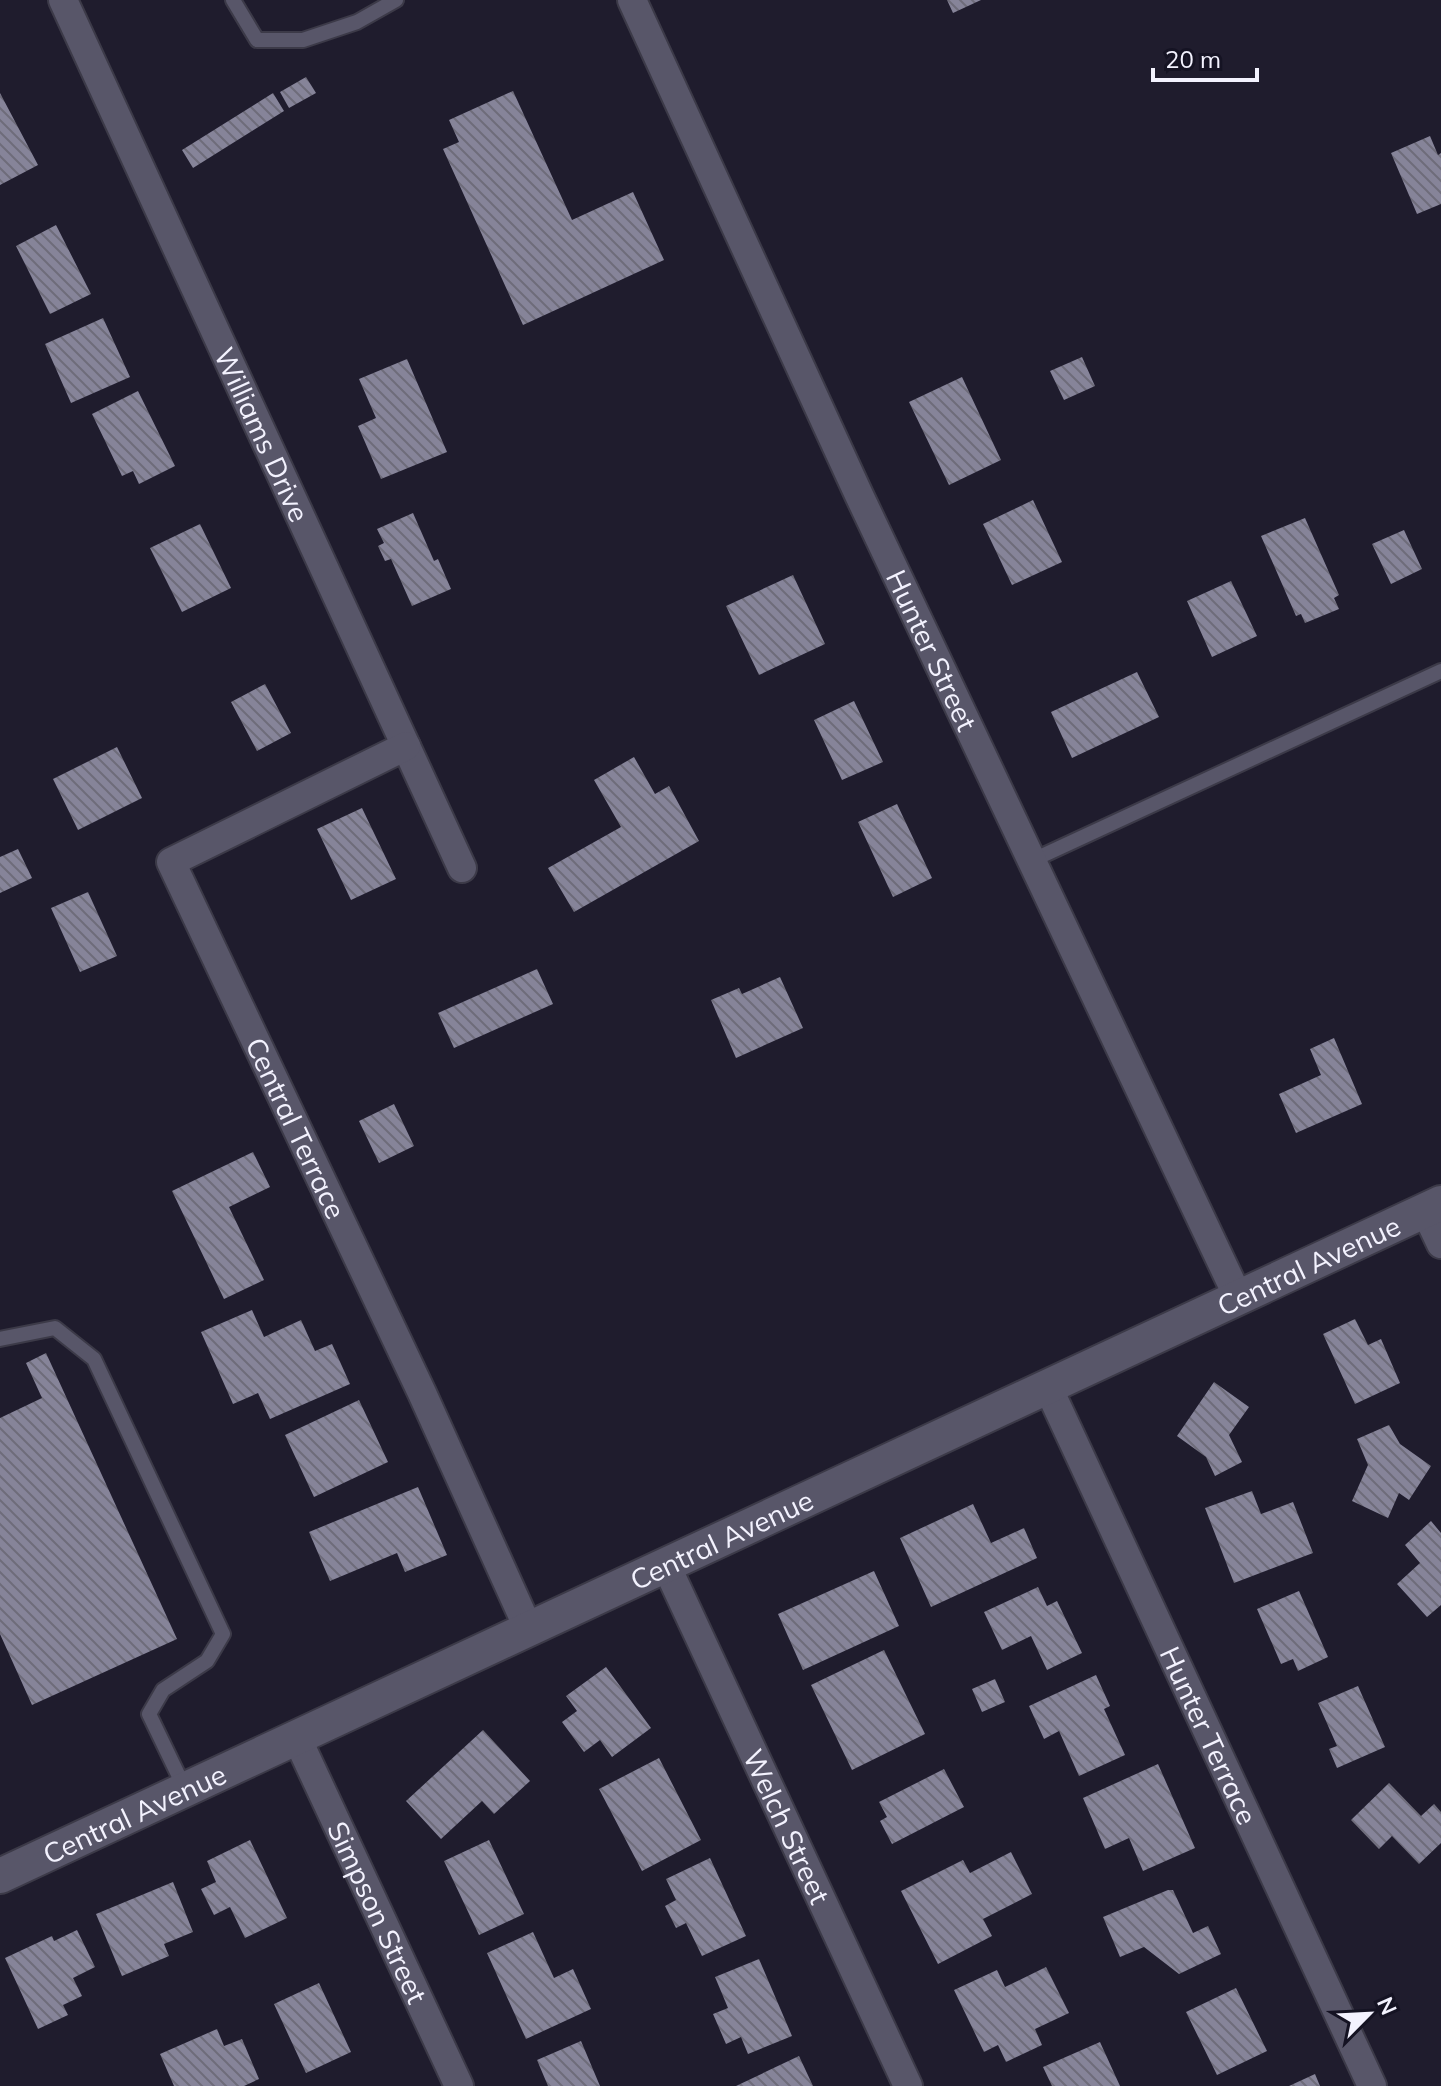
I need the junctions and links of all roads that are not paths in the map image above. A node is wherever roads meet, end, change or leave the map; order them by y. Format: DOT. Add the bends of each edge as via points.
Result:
graph roads {
  1 [pos="63,0"];
  2 [pos="233,0"];
  3 [pos="396,0"];
  4 [pos="632,0"];
  5 [pos="1441,671"];
  6 [pos="406,746"];
  7 [pos="1033,860"];
  8 [pos="462,868"];
  9 [pos="1433,1206"];
  10 [pos="1441,1244"];
  11 [pos="1238,1297"];
  12 [pos="0,1339"];
  13 [pos="1047,1385"];
  14 [pos="666,1565"];
  15 [pos="529,1630"];
  16 [pos="297,1738"];
  17 [pos="185,1790"];
  18 [pos="0,1876"];
  19 [pos="459,2086"];
  20 [pos="908,2086"];
  21 [pos="1372,2086"];
  1 -- 6 [label="street, Williams Drive"];
  2 -- 3 [label="lane" via="257,40 303,40 357,22"];
  4 -- 7 [label="street, Hunter Street"];
  5 -- 7 [label="lane"];
  6 -- 8 [label="street, Williams Drive"];
  6 -- 15 [label="street, Central Terrace" via="171,862"];
  7 -- 11 [label="street, Hunter Street"];
  9 -- 10 [label="street"];
  9 -- 11 [label="street, Central Avenue"];
  11 -- 13 [label="street, Central Avenue"];
  12 -- 17 [label="lane" via="55,1328 94,1359 223,1634 207,1661 163,1690 149,1714"];
  13 -- 14 [label="street, Central Avenue"];
  13 -- 21 [label="street, Hunter Terrace"];
  14 -- 15 [label="street, Central Avenue"];
  14 -- 20 [label="street, Welch Street"];
  15 -- 16 [label="street, Central Avenue"];
  16 -- 17 [label="street, Central Avenue"];
  16 -- 19 [label="street, Simpson Street"];
  17 -- 18 [label="street, Central Avenue"];
}
